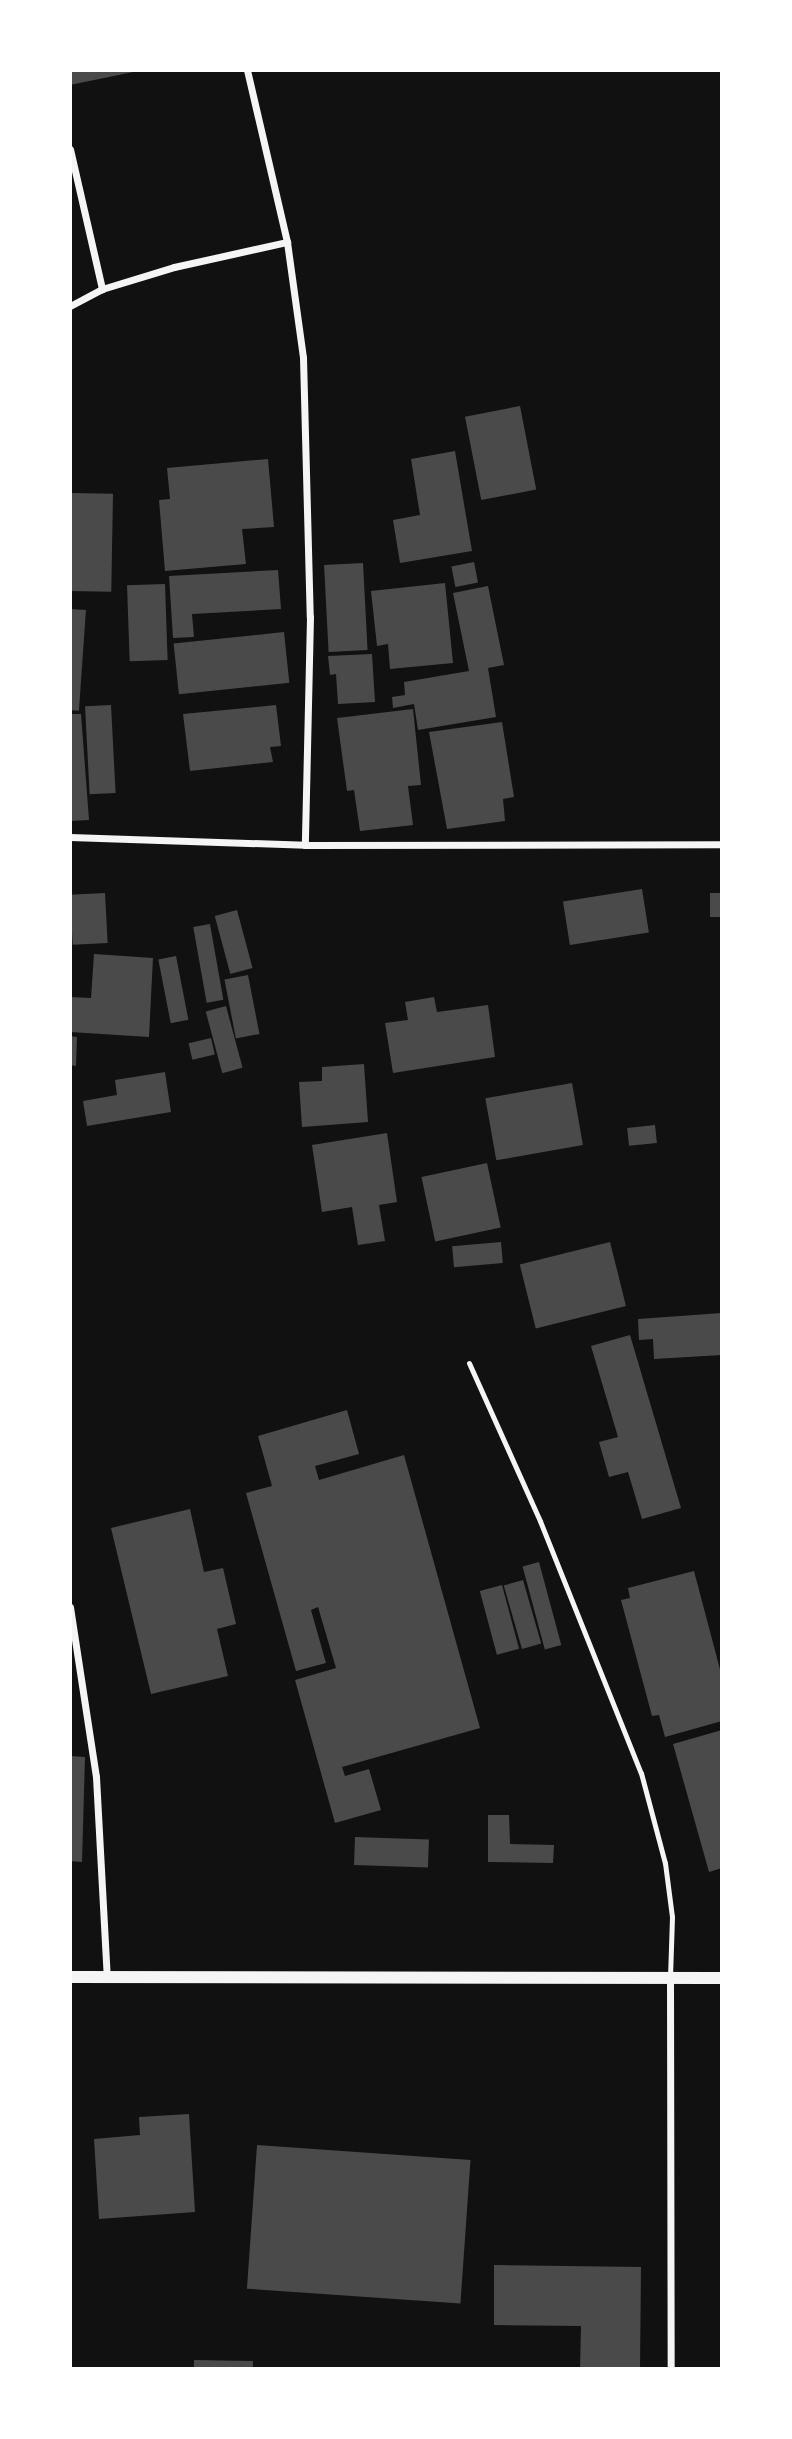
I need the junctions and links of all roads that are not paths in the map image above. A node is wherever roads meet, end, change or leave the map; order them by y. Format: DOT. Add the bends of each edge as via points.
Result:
graph roads {
  1 [pos="247,70"];
  2 [pos="70,149"];
  3 [pos="288,242"];
  4 [pos="102,289"];
  5 [pos="70,306"];
  6 [pos="70,837"];
  7 [pos="722,844"];
  8 [pos="305,845"];
  9 [pos="469,1363"];
  10 [pos="70,1606"];
  11 [pos="70,1977"];
  12 [pos="107,1977"];
  13 [pos="670,1978"];
  14 [pos="722,1978"];
  15 [pos="671,2369"];
  1 -- 3 [label="street"];
  2 -- 4 [label="street"];
  3 -- 4 [label="street"];
  3 -- 8 [label="street" via="303,358 307,448 310,617"];
  4 -- 5 [label="street"];
  6 -- 8 [label="street"];
  7 -- 8 [label="street"];
  9 -- 13 [label="lane" via="540,1521 641,1773 666,1863 672,1917"];
  10 -- 12 [label="street" via="96,1777"];
  11 -- 12 [label="street"];
  12 -- 13 [label="street"];
  13 -- 14 [label="street"];
  13 -- 15 [label="street"];
}
